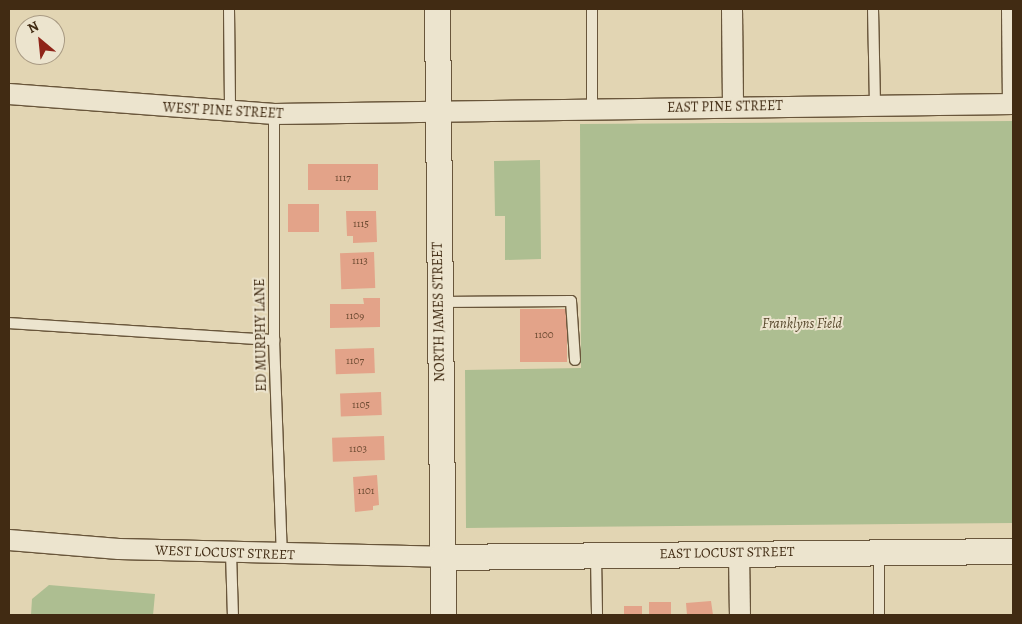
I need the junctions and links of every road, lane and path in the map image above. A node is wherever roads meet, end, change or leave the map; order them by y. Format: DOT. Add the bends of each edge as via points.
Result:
graph roads {
  1 [pos="228,9"];
  2 [pos="437,9"];
  3 [pos="592,9"];
  4 [pos="732,9"];
  5 [pos="874,9"];
  6 [pos="1012,9"];
  7 [pos="9,94"];
  8 [pos="1013,104"];
  9 [pos="875,106"];
  10 [pos="733,107"];
  11 [pos="592,109"];
  12 [pos="437,111"];
  13 [pos="230,114"];
  14 [pos="274,114"];
  15 [pos="439,302"];
  16 [pos="9,323"];
  17 [pos="274,340"];
  18 [pos="575,360"];
  19 [pos="9,540"];
  20 [pos="878,551"];
  21 [pos="1013,551"];
  22 [pos="231,553"];
  23 [pos="739,553"];
  24 [pos="282,555"];
  25 [pos="596,555"];
  26 [pos="441,557"];
  27 [pos="233,615"];
  28 [pos="443,615"];
  29 [pos="597,615"];
  30 [pos="740,615"];
  31 [pos="879,615"];
  1 -- 13 [label="lane"];
  2 -- 12 [label="street, NORTH JAMES STREET"];
  3 -- 11 [label="lane"];
  4 -- 10 [label="street"];
  5 -- 9 [label="lane"];
  6 -- 8 [label="street"];
  7 -- 13 [label="street, WEST PINE STREET"];
  8 -- 9 [label="street, EAST PINE STREET"];
  9 -- 10 [label="street, EAST PINE STREET"];
  10 -- 11 [label="street, EAST PINE STREET"];
  11 -- 12 [label="street, EAST PINE STREET"];
  12 -- 14 [label="street, WEST PINE STREET"];
  12 -- 15 [label="street, NORTH JAMES STREET"];
  13 -- 14 [label="street, WEST PINE STREET"];
  14 -- 17 [label="lane, ED MURPHY LANE"];
  15 -- 18 [label="lane" via="571,301 574,307"];
  15 -- 26 [label="street, NORTH JAMES STREET"];
  16 -- 17 [label="lane"];
  17 -- 24 [label="lane, ED MURPHY LANE"];
  19 -- 22 [label="street, WEST LOCUST STREET" via="119,549"];
  20 -- 21 [label="street, EAST LOCUST STREET"];
  20 -- 23 [label="street, EAST LOCUST STREET"];
  20 -- 31 [label="lane"];
  22 -- 24 [label="street, WEST LOCUST STREET"];
  22 -- 27 [label="lane"];
  23 -- 25 [label="street, EAST LOCUST STREET"];
  23 -- 30 [label="street"];
  24 -- 26 [label="street, WEST LOCUST STREET"];
  25 -- 26 [label="street, EAST LOCUST STREET"];
  25 -- 29 [label="lane"];
  26 -- 28 [label="street, NORTH JAMES STREET"];
}
